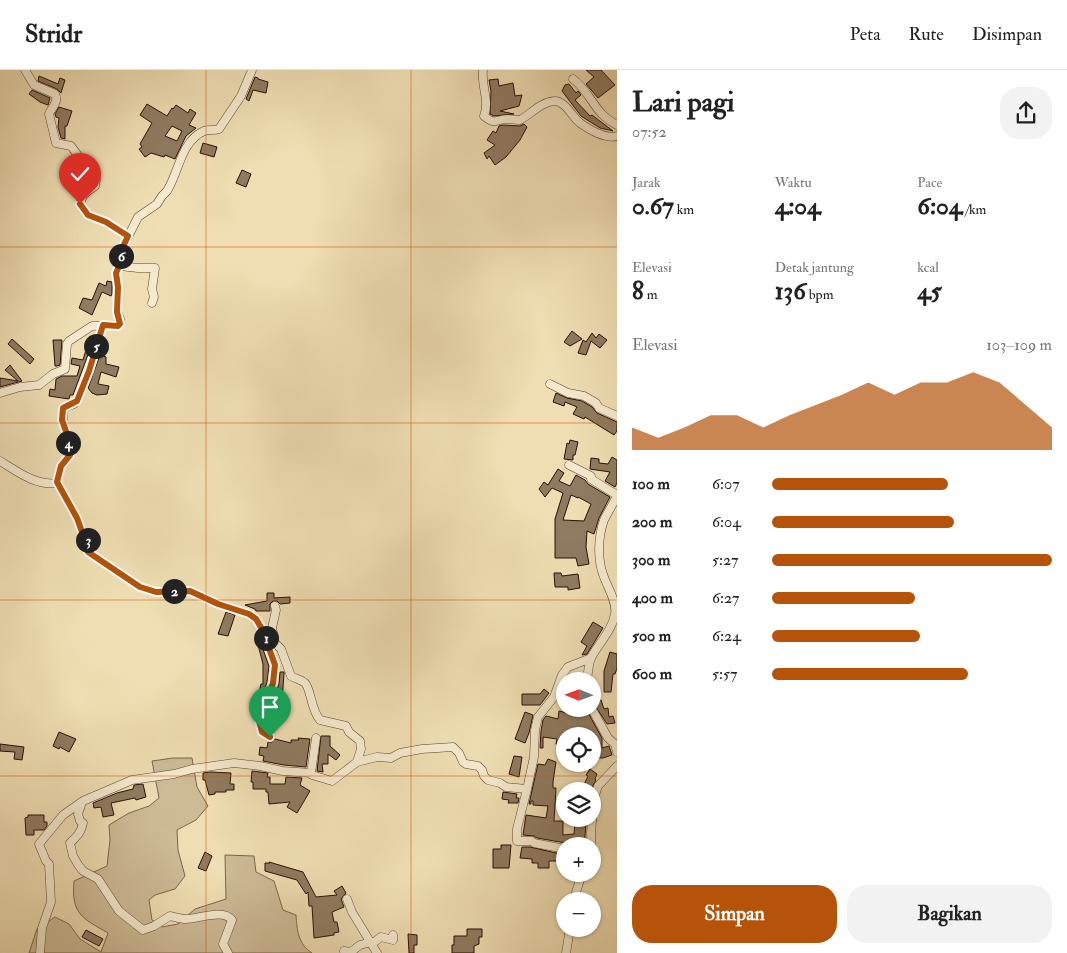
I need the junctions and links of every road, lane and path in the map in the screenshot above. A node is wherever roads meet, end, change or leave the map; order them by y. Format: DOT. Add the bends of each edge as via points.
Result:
graph roads {
  1 [pos="25,70"];
  2 [pos="252,70"];
  3 [pos="483,70"];
  4 [pos="573,79"];
  5 [pos="617,124"];
  6 [pos="617,136"];
  7 [pos="128,236"];
  8 [pos="120,266"];
  9 [pos="152,303"];
  10 [pos="103,325"];
  11 [pos="550,384"];
  12 [pos="0,393"];
  13 [pos="617,416"];
  14 [pos="0,461"];
  15 [pos="569,466"];
  16 [pos="57,483"];
  17 [pos="617,495"];
  18 [pos="275,606"];
  19 [pos="591,658"];
  20 [pos="588,672"];
  21 [pos="597,718"];
  22 [pos="270,737"];
  23 [pos="316,738"];
  24 [pos="617,752"];
  25 [pos="357,762"];
  26 [pos="617,766"];
  27 [pos="311,773"];
  28 [pos="527,789"];
  29 [pos="83,801"];
  30 [pos="591,837"];
  31 [pos="556,847"];
  32 [pos="347,899"];
  33 [pos="394,935"];
  34 [pos="569,937"];
  35 [pos="371,942"];
  36 [pos="344,951"];
  37 [pos="40,953"];
  38 [pos="228,953"];
  39 [pos="377,953"];
  40 [pos="566,953"];
  1 -- 7 [label="street" via="34,85 56,96 50,114 56,143 71,146 96,180 95,186 81,200 81,206 88,215"];
  2 -- 7 [label="street" via="241,96 219,129 206,130 192,139 167,191 157,204 138,217"];
  3 -- 6 [label="street" via="488,107 484,116 491,122 520,120 555,101 563,104 581,124 611,137"];
  4 -- 5 [label="street" via="581,85 598,112"];
  7 -- 8 [label="street" via="121,252"];
  8 -- 9 [label="street" via="155,268"];
  8 -- 10 [label="street" via="116,273 120,324"];
  10 -- 12 [label="street" via="92,326 66,344 65,370 53,374 39,385"];
  10 -- 16 [label="street" via="77,401 63,408 62,420 70,455 60,469"];
  11 -- 13 [label="street" via="584,396"];
  14 -- 16 [label="street" via="29,478 47,484"];
  15 -- 17 [label="street" via="591,476"];
  16 -- 22 [label="street" via="88,538 88,552 128,581 156,592 190,591 256,619 275,665 273,683 259,721 262,732"];
  17 -- 19 [label="street" via="603,526 599,558 615,614"];
  18 -- 25 [label="street" via="272,628 275,643 281,649 291,676 302,680 308,687 320,720 346,726 359,740 361,748"];
  19 -- 20 [label="street"];
  19 -- 28 [label="street" via="568,667 554,698 538,717"];
  21 -- 24 [label="street"];
  23 -- 27 [label="street"];
  25 -- 27 [label="street" via="332,781"];
  25 -- 28 [label="street" via="430,748 453,747 463,762 478,766 488,780 506,787"];
  26 -- 30 [label="street" via="598,786"];
  27 -- 29 [label="street" via="224,764 132,780"];
  28 -- 31 [label="street" via="516,829 517,841"];
  29 -- 37 [label="street" via="63,815 39,844 49,864 51,902 42,928"];
  29 -- 38 [label="street" via="78,814 83,823 82,829 78,838 70,843 73,856 83,870 98,879 119,911 143,930 170,916 186,919 226,915 232,920 223,944"];
  32 -- 35 [label="street"];
  33 -- 35 [label="street" via="393,940 381,937"];
  34 -- 40 [label="street"];
  35 -- 36 [label="street" via="351,952"];
  35 -- 39 [label="street"];
}
